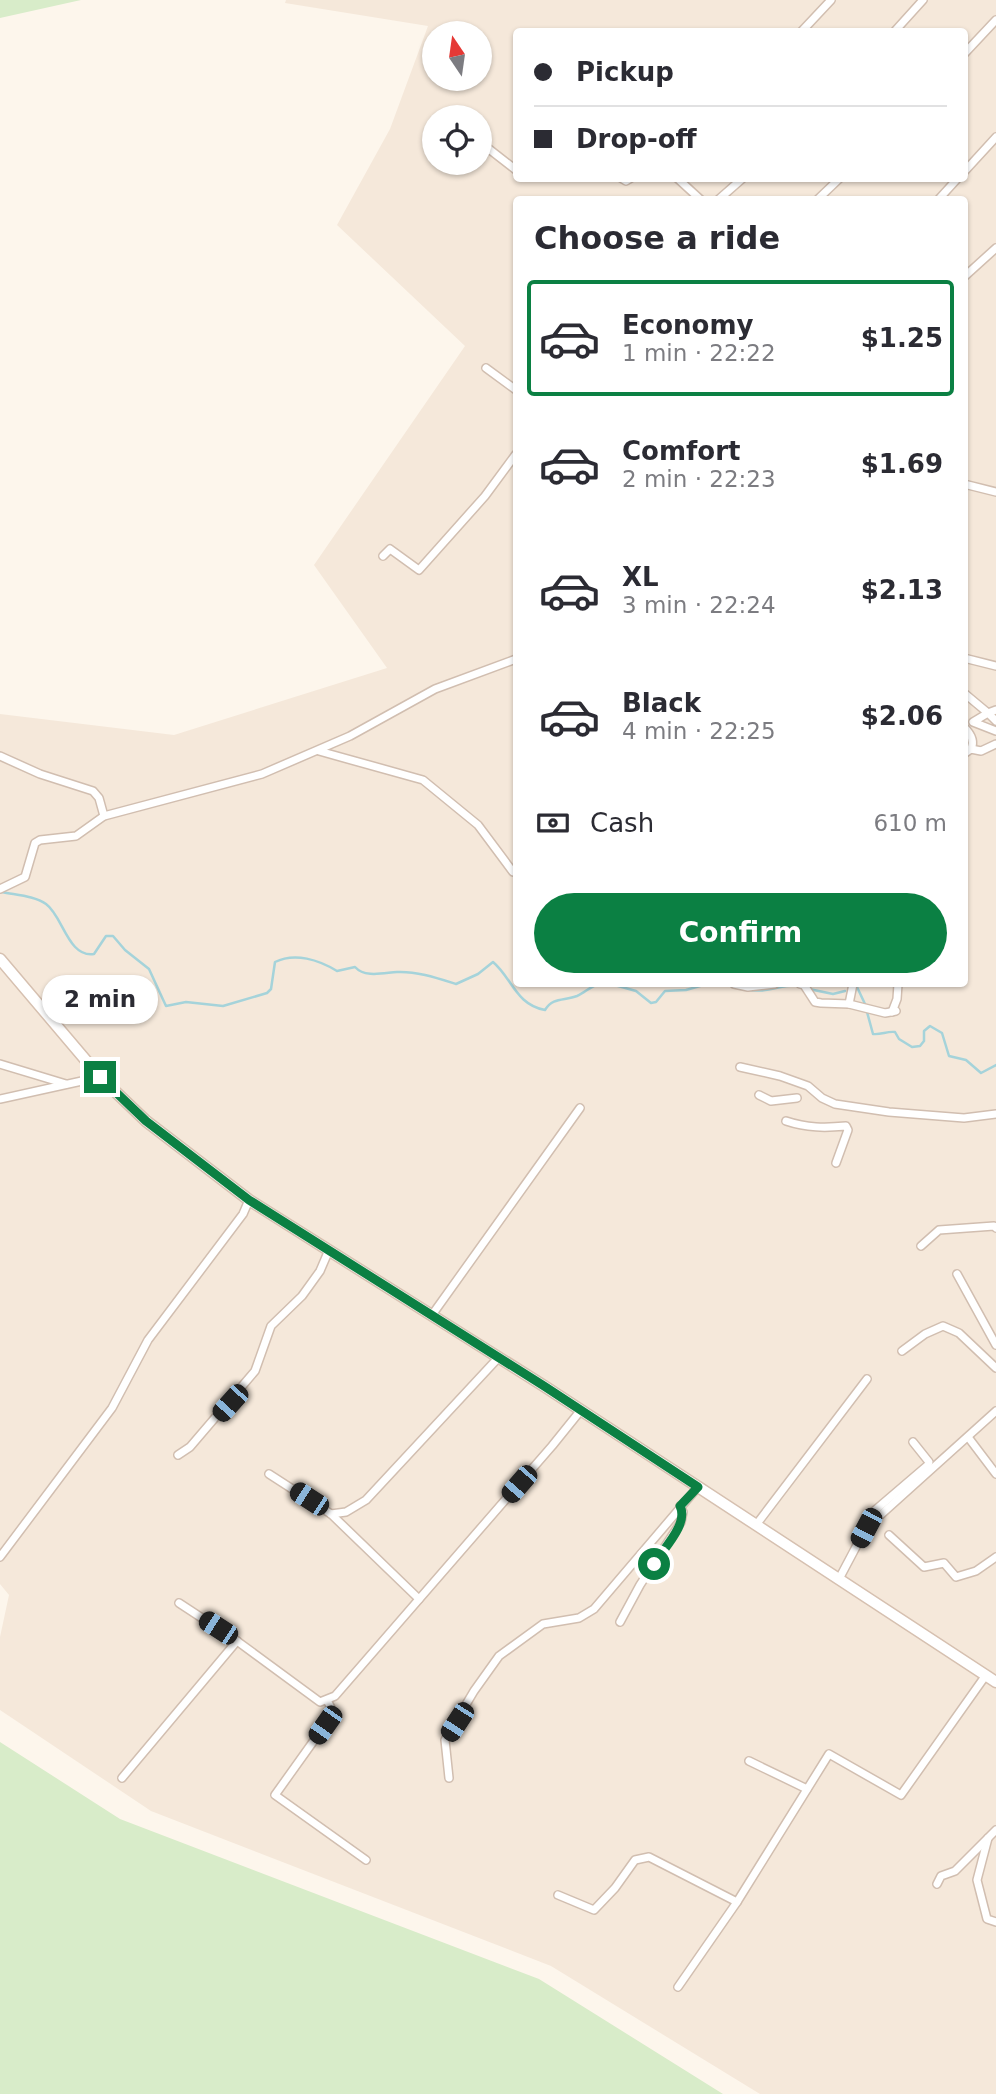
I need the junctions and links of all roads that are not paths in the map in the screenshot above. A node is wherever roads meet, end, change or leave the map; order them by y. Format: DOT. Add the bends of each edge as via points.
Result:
graph roads {
  1 [pos="831,0"];
  2 [pos="923,0"];
  3 [pos="996,20"];
  4 [pos="805,28"];
  5 [pos="898,28"];
  6 [pos="968,50"];
  7 [pos="996,137"];
  8 [pos="492,151"];
  9 [pos="513,168"];
  10 [pos="968,168"];
  11 [pos="681,182"];
  12 [pos="738,182"];
  13 [pos="836,182"];
  14 [pos="954,182"];
  15 [pos="697,196"];
  16 [pos="723,196"];
  17 [pos="821,196"];
  18 [pos="942,196"];
  19 [pos="996,248"];
  20 [pos="968,273"];
  21 [pos="486,368"];
  22 [pos="513,388"];
  23 [pos="513,458"];
  24 [pos="968,485"];
  25 [pos="996,492"];
  26 [pos="383,556"];
  27 [pos="968,659"];
  28 [pos="513,660"];
  29 [pos="996,666"];
  30 [pos="968,696"];
  31 [pos="992,712"];
  32 [pos="996,721"];
  33 [pos="968,724"];
  34 [pos="968,724"];
  35 [pos="968,727"];
  36 [pos="996,731"];
  37 [pos="996,744"];
  38 [pos="318,751"];
  39 [pos="968,751"];
  40 [pos="0,756"];
  41 [pos="104,816"];
  42 [pos="513,872"];
  43 [pos="0,889"];
  44 [pos="0,959"];
  45 [pos="805,987"];
  46 [pos="852,987"];
  47 [pos="898,987"];
  48 [pos="849,1004"];
  49 [pos="0,1064"];
  50 [pos="740,1067"];
  51 [pos="100,1077"];
  52 [pos="67,1084"];
  53 [pos="759,1095"];
  54 [pos="797,1098"];
  55 [pos="0,1099"];
  56 [pos="580,1108"];
  57 [pos="996,1114"];
  58 [pos="786,1121"];
  59 [pos="836,1163"];
  60 [pos="249,1200"];
  61 [pos="996,1228"];
  62 [pos="921,1246"];
  63 [pos="329,1250"];
  64 [pos="957,1274"];
  65 [pos="432,1315"];
  66 [pos="996,1345"];
  67 [pos="902,1351"];
  68 [pos="499,1357"];
  69 [pos="996,1368"];
  70 [pos="867,1379"];
  71 [pos="581,1410"];
  72 [pos="996,1411"];
  73 [pos="968,1437"];
  74 [pos="913,1442"];
  75 [pos="178,1455"];
  76 [pos="269,1474"];
  77 [pos="996,1474"];
  78 [pos="698,1487"];
  79 [pos="680,1506"];
  80 [pos="331,1514"];
  81 [pos="875,1520"];
  82 [pos="757,1525"];
  83 [pos="889,1535"];
  84 [pos="0,1557"];
  85 [pos="996,1557"];
  86 [pos="839,1579"];
  87 [pos="419,1599"];
  88 [pos="178,1603"];
  89 [pos="620,1622"];
  90 [pos="237,1641"];
  91 [pos="985,1675"];
  92 [pos="996,1682"];
  93 [pos="327,1700"];
  94 [pos="749,1760"];
  95 [pos="122,1778"];
  96 [pos="449,1778"];
  97 [pos="807,1789"];
  98 [pos="996,1830"];
  99 [pos="988,1838"];
  100 [pos="366,1860"];
  101 [pos="937,1884"];
  102 [pos="558,1895"];
  103 [pos="737,1902"];
  104 [pos="996,1922"];
  105 [pos="678,1987"];
  1 -- 4 [label="street"];
  2 -- 5 [label="street"];
  3 -- 6 [label="street"];
  7 -- 10 [label="street"];
  8 -- 9 [label="street"];
  11 -- 15 [label="street"];
  12 -- 16 [label="street"];
  13 -- 17 [label="street"];
  14 -- 18 [label="street"];
  19 -- 20 [label="street"];
  21 -- 22 [label="street"];
  23 -- 26 [label="street" via="419,570 390,549"];
  24 -- 25 [label="street"];
  27 -- 29 [label="street"];
  28 -- 38 [label="street" via="435,690"];
  30 -- 31 [label="street"];
  31 -- 32 [label="street"];
  31 -- 33 [label="street"];
  34 -- 36 [label="street"];
  35 -- 39 [label="street" via="973,745"];
  37 -- 39 [label="street"];
  38 -- 41 [label="street" via="262,774"];
  38 -- 42 [label="street" via="423,780 478,825"];
  40 -- 41 [label="street" via="93,791"];
  41 -- 43 [label="street" via="76,836 40,840 25,877"];
  44 -- 51 [label="main road"];
  45 -- 48 [label="street" via="815,1002"];
  46 -- 48 [label="street"];
  47 -- 48 [label="street" via="894,1011"];
  49 -- 52 [label="street"];
  50 -- 57 [label="street" via="808,1086 835,1104 964,1118"];
  51 -- 52 [label="street"];
  51 -- 60 [label="main road" via="146,1121"];
  52 -- 55 [label="street"];
  53 -- 54 [label="street" via="771,1101"];
  56 -- 65 [label="street"];
  58 -- 59 [label="street" via="823,1128 846,1126"];
  60 -- 63 [label="main road"];
  60 -- 84 [label="street" via="148,1340 112,1408"];
  61 -- 62 [label="street" via="939,1230"];
  63 -- 65 [label="main road"];
  63 -- 75 [label="street" via="302,1296 271,1326 255,1371"];
  64 -- 66 [label="street"];
  65 -- 68 [label="main road"];
  67 -- 69 [label="street" via="943,1326 959,1333"];
  68 -- 71 [label="main road"];
  68 -- 80 [label="street" via="366,1500 346,1512"];
  70 -- 82 [label="street"];
  71 -- 78 [label="main road"];
  71 -- 87 [label="street"];
  72 -- 73 [label="street"];
  73 -- 77 [label="street"];
  73 -- 81 [label="street"];
  74 -- 81 [label="street" via="928,1465 873,1512"];
  76 -- 80 [label="street"];
  78 -- 79 [label="street"];
  78 -- 82 [label="main road"];
  79 -- 89 [label="street" via="681,1522"];
  79 -- 96 [label="street" via="594,1609 579,1618 543,1624 499,1656 445,1740"];
  80 -- 87 [label="street"];
  81 -- 86 [label="street" via="866,1528"];
  82 -- 86 [label="main road"];
  83 -- 85 [label="street" via="924,1567 944,1563 956,1577"];
  86 -- 91 [label="main road"];
  87 -- 93 [label="street"];
  88 -- 90 [label="street"];
  90 -- 93 [label="street" via="320,1702"];
  90 -- 95 [label="street"];
  91 -- 92 [label="main road"];
  91 -- 97 [label="street" via="901,1795 829,1754"];
  93 -- 100 [label="street" via="331,1708 325,1725 275,1795"];
  94 -- 97 [label="street"];
  97 -- 103 [label="street"];
  98 -- 99 [label="street"];
  99 -- 101 [label="street"];
  99 -- 104 [label="street" via="977,1880 987,1919"];
  102 -- 103 [label="street" via="594,1910 635,1860 649,1857"];
  103 -- 105 [label="street"];
}
